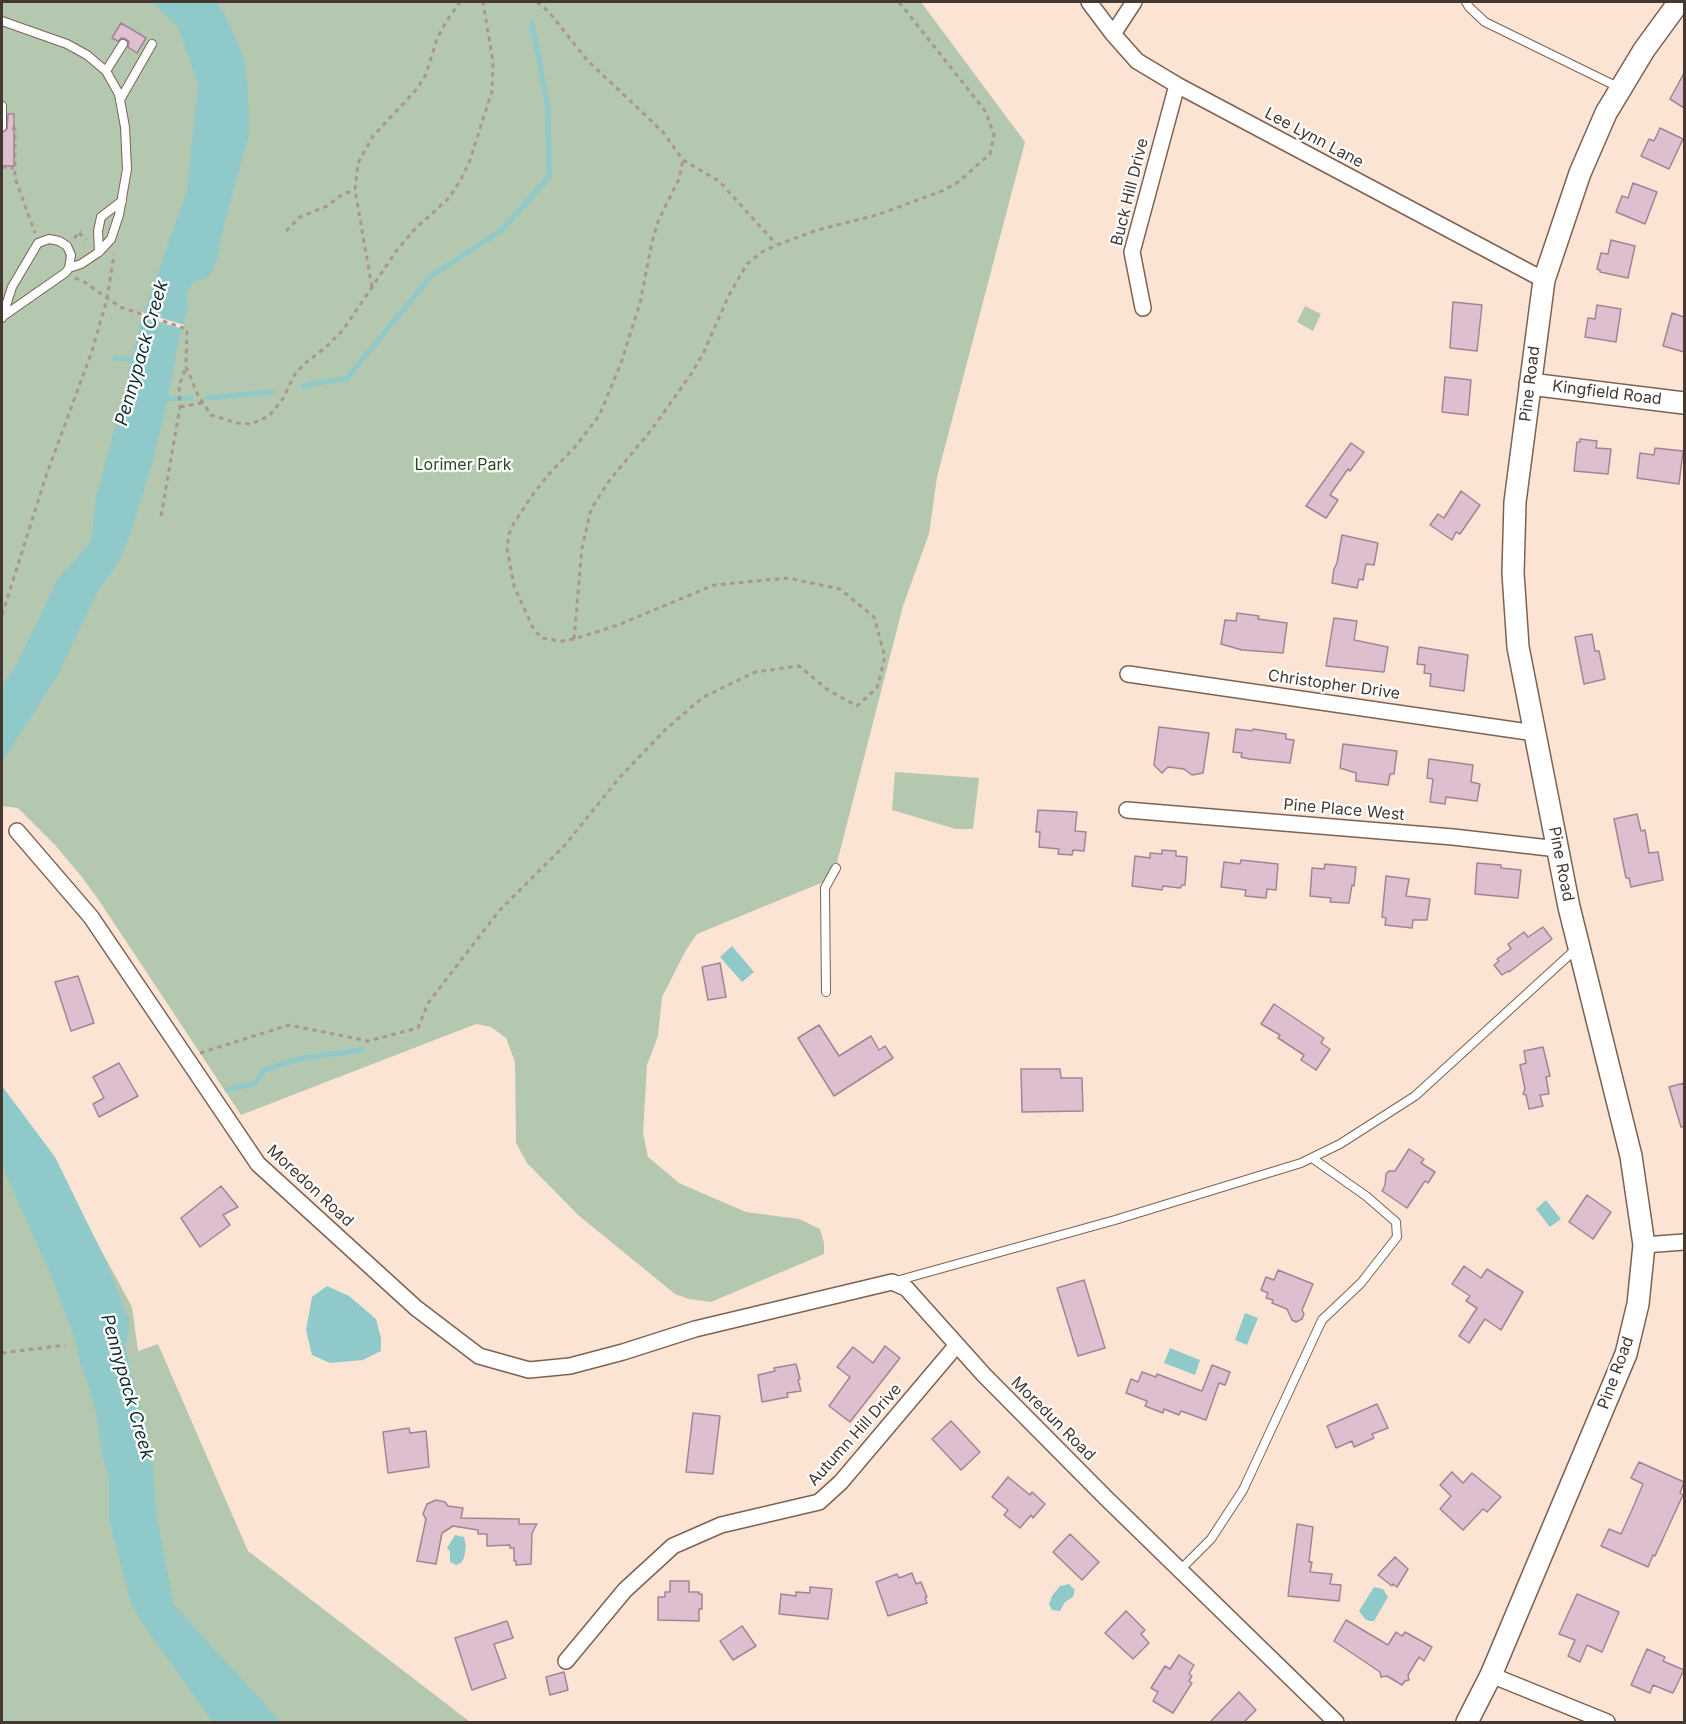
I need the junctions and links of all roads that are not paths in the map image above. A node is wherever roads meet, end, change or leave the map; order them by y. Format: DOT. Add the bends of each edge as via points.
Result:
graph roads {
  1 [pos="1089,2"];
  2 [pos="1134,2"];
  3 [pos="1466,2"];
  4 [pos="1679,2"];
  5 [pos="2,21"];
  6 [pos="1113,34"];
  7 [pos="123,44"];
  8 [pos="152,44"];
  9 [pos="106,70"];
  10 [pos="1177,85"];
  11 [pos="1621,88"];
  12 [pos="120,100"];
  13 [pos="2,106"];
  14 [pos="2,127"];
  15 [pos="122,201"];
  16 [pos="99,252"];
  17 [pos="67,271"];
  18 [pos="1544,280"];
  19 [pos="1143,308"];
  20 [pos="2,318"];
  21 [pos="1530,384"];
  22 [pos="1684,403"];
  23 [pos="1128,674"];
  24 [pos="1534,733"];
  25 [pos="1127,810"];
  26 [pos="18,831"];
  27 [pos="1558,849"];
  28 [pos="836,868"];
  29 [pos="1578,946"];
  30 [pos="826,992"];
  31 [pos="1312,1158"];
  32 [pos="1684,1242"];
  33 [pos="1644,1245"];
  34 [pos="892,1282"];
  35 [pos="956,1347"];
  36 [pos="1181,1569"];
  37 [pos="566,1661"];
  38 [pos="1491,1675"];
  39 [pos="1336,1722"];
  40 [pos="1467,1722"];
  41 [pos="1607,1722"];
  1 -- 6 [label="street, Lee Lynn Lane"];
  2 -- 6 [label="street"];
  3 -- 11 [label="lane" via="1485,22"];
  4 -- 11 [label="street, Pine Road"];
  5 -- 9 [label="lane" via="67,44"];
  6 -- 10 [label="street, Lee Lynn Lane" via="1137,61"];
  7 -- 9 [label="lane"];
  8 -- 12 [label="lane"];
  9 -- 12 [label="lane"];
  10 -- 18 [label="street, Lee Lynn Lane"];
  10 -- 19 [label="street, Buck Hill Drive" via="1132,252"];
  11 -- 18 [label="street, Pine Road" via="1580,173"];
  12 -- 15 [label="lane" via="127,170"];
  13 -- 14 [label="lane"];
  15 -- 16 [label="lane" via="111,239"];
  15 -- 16 [label="lane" via="101,217"];
  16 -- 17 [label="lane"];
  17 -- 20 [label="lane"];
  17 -- 20 [label="lane" via="71,255 67,246 49,239 38,243 12,287"];
  18 -- 21 [label="street, Pine Road"];
  21 -- 22 [label="street, Kingfield Road"];
  21 -- 24 [label="street, Pine Road" via="1515,502 1513,573 1518,647"];
  23 -- 24 [label="street, Christopher Drive"];
  24 -- 27 [label="street, Pine Road"];
  25 -- 27 [label="street, Pine Place West"];
  26 -- 34 [label="street, Moredon Road" via="90,917 258,1164 416,1308 479,1356 530,1370 570,1366 695,1329"];
  27 -- 29 [label="street, Pine Road"];
  28 -- 30 [label="lane" via="825,888"];
  29 -- 31 [label="lane" via="1415,1096"];
  29 -- 33 [label="street, Pine Road" via="1631,1156"];
  31 -- 34 [label="lane" via="1115,1220"];
  31 -- 36 [label="lane" via="1396,1222 1397,1237 1361,1282 1322,1320 1244,1490 1211,1539"];
  32 -- 33 [label="street"];
  33 -- 38 [label="street, Pine Road" via="1638,1304 1626,1354"];
  34 -- 35 [label="street, Moredun Road" via="906,1288"];
  35 -- 36 [label="street, Moredun Road"];
  35 -- 37 [label="street, Autumn Hill Drive" via="841,1482 819,1502 721,1525 673,1546 625,1590"];
  36 -- 39 [label="street, Moredun Road"];
  38 -- 40 [label="street, Pine Road"];
  38 -- 41 [label="street"];
}
